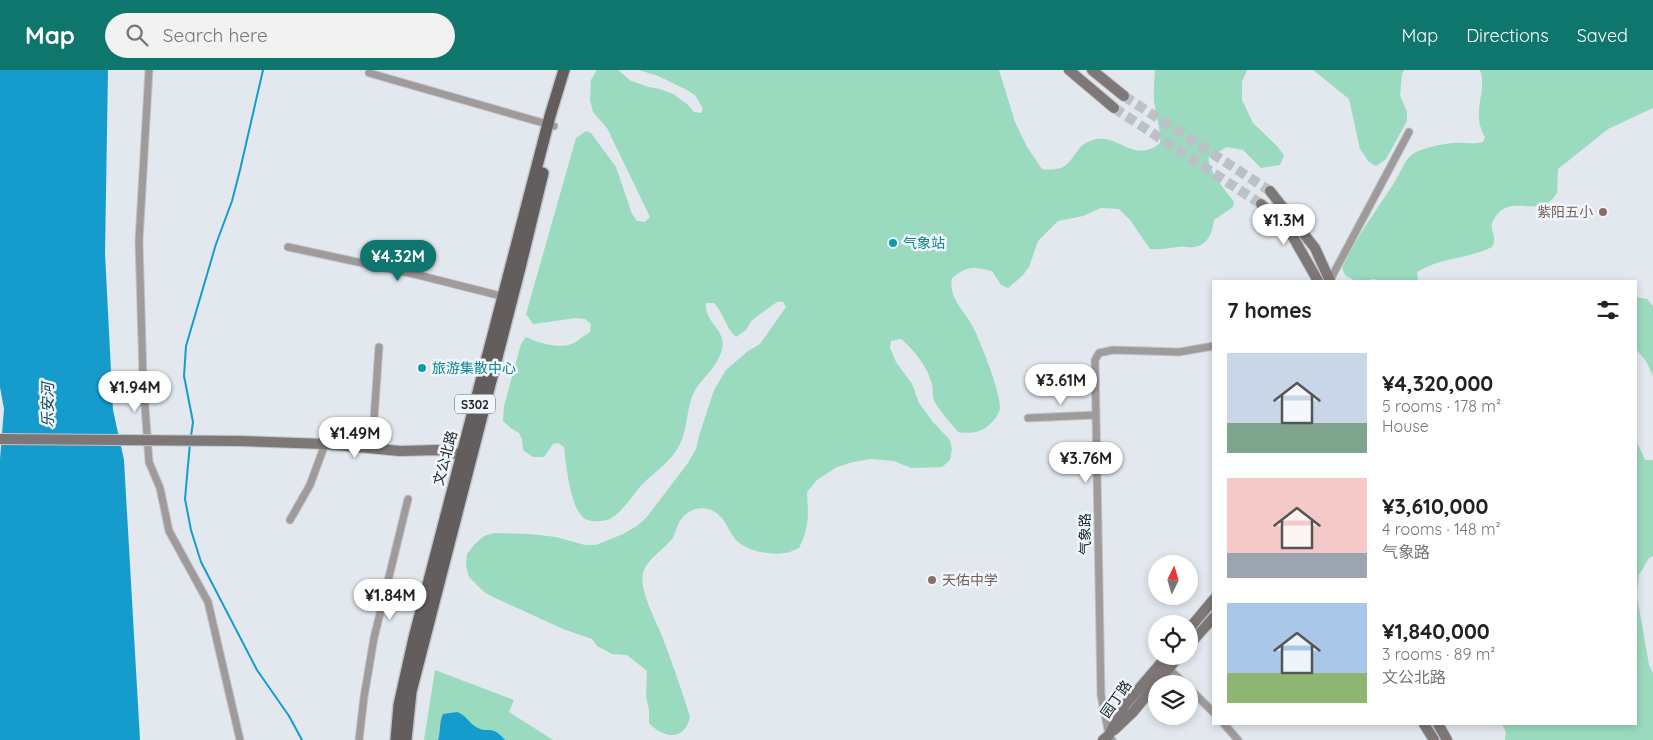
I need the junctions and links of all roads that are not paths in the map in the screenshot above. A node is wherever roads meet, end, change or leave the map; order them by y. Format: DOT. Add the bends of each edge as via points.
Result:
graph roads {
  1 [pos="149,70"];
  2 [pos="564,70"];
  3 [pos="572,70"];
  4 [pos="1069,70"];
  5 [pos="1092,70"];
  6 [pos="369,73"];
  7 [pos="1124,96"];
  8 [pos="1114,108"];
  9 [pos="551,125"];
  10 [pos="1410,132"];
  11 [pos="1270,191"];
  12 [pos="1261,204"];
  13 [pos="288,247"];
  14 [pos="1317,280"];
  15 [pos="1330,280"];
  16 [pos="1331,280"];
  17 [pos="507,298"];
  18 [pos="1212,346"];
  19 [pos="379,347"];
  20 [pos="1096,415"];
  21 [pos="1028,418"];
  22 [pos="0,438"];
  23 [pos="325,444"];
  24 [pos="372,448"];
  25 [pos="467,456"];
  26 [pos="408,499"];
  27 [pos="290,520"];
  28 [pos="1212,601"];
  29 [pos="1198,618"];
  30 [pos="1212,619"];
  31 [pos="1198,636"];
  32 [pos="1163,665"];
  33 [pos="1169,665"];
  34 [pos="1177,675"];
  35 [pos="1148,694"];
  36 [pos="1198,697"];
  37 [pos="1212,711"];
  38 [pos="1225,725"];
  39 [pos="1425,725"];
  40 [pos="1439,725"];
  41 [pos="1107,739"];
  42 [pos="240,740"];
  43 [pos="359,740"];
  44 [pos="396,740"];
  45 [pos="406,740"];
  46 [pos="1238,740"];
  47 [pos="1434,740"];
  48 [pos="1447,740"];
  1 -- 42 [label="street" via="138,241 149,462 160,488 169,531 208,602"];
  2 -- 9 [label="main road, 文公北路 / S302"];
  3 -- 9 [label="main road, 文公北路 / S302"];
  4 -- 8 [label="main road"];
  5 -- 7 [label="main road"];
  6 -- 9 [label="street"];
  9 -- 17 [label="main road, 文公北路 / S302"];
  10 -- 16 [label="street"];
  11 -- 15 [label="main road" via="1315,248"];
  12 -- 14 [label="main road" via="1293,237"];
  13 -- 17 [label="street"];
  17 -- 25 [label="main road, 文公北路 / S302"];
  18 -- 20 [label="street, 气象路" via="1179,352 1113,350 1098,353 1095,360"];
  19 -- 24 [label="street"];
  20 -- 21 [label="street"];
  20 -- 41 [label="street, 气象路" via="1101,695"];
  22 -- 23 [label="main road, bridge"];
  23 -- 24 [label="main road"];
  23 -- 27 [label="street" via="310,485"];
  24 -- 25 [label="main road" via="438,450"];
  25 -- 44 [label="main road, 文公北路 / S302" via="406,671"];
  25 -- 45 [label="main road, 文公北路 / S302" via="412,692"];
  26 -- 43 [label="street" via="374,638"];
  28 -- 29 [label="main road"];
  30 -- 31 [label="main road"];
  32 -- 41 [label="main road, 园丁路" via="1125,705"];
  33 -- 34 [label="street"];
  35 -- 41 [label="main road, 园丁路"];
  36 -- 37 [label="street"];
  38 -- 46 [label="street"];
  39 -- 47 [label="main road"];
  40 -- 48 [label="main road"];
}
